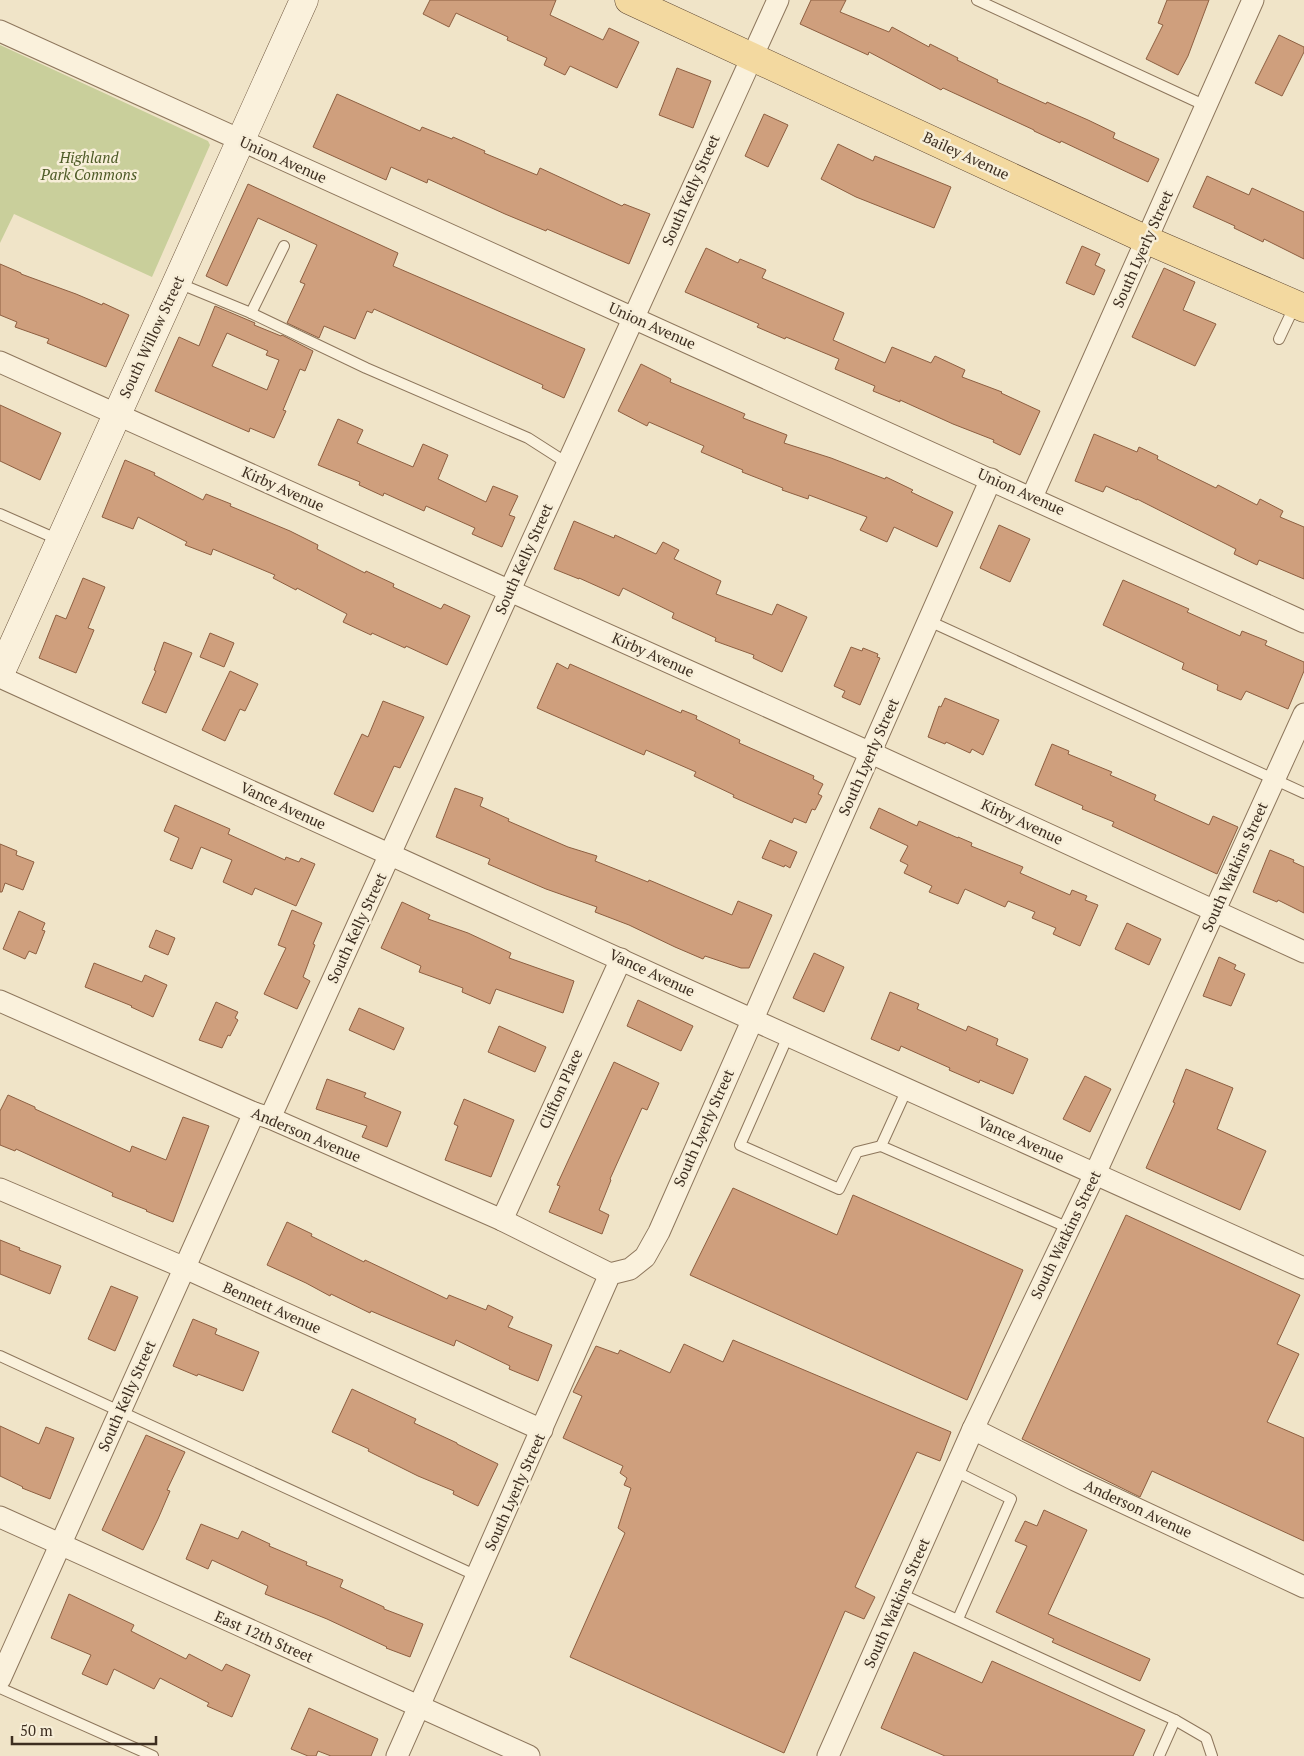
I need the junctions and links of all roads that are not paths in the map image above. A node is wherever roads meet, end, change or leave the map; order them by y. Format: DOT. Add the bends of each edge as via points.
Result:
graph roads {
  1 [pos="304,0"];
  2 [pos="629,0"];
  3 [pos="778,0"];
  4 [pos="977,0"];
  5 [pos="1253,0"];
  6 [pos="0,31"];
  7 [pos="752,56"];
  8 [pos="1206,106"];
  9 [pos="240,141"];
  10 [pos="1147,240"];
  11 [pos="284,246"];
  12 [pos="177,283"];
  13 [pos="1300,306"];
  14 [pos="252,313"];
  15 [pos="633,317"];
  16 [pos="1279,339"];
  17 [pos="0,362"];
  18 [pos="116,414"];
  19 [pos="567,463"];
  20 [pos="991,479"];
  21 [pos="1032,497"];
  22 [pos="0,514"];
  23 [pos="60,540"];
  24 [pos="509,590"];
  25 [pos="929,621"];
  26 [pos="1304,622"];
  27 [pos="0,676"];
  28 [pos="1304,714"];
  29 [pos="871,753"];
  30 [pos="1275,779"];
  31 [pos="1304,793"];
  32 [pos="391,856"];
  33 [pos="1216,912"];
  34 [pos="1304,952"];
  35 [pos="621,959"];
  36 [pos="0,1001"];
  37 [pos="752,1020"];
  38 [pos="788,1036"];
  39 [pos="907,1089"];
  40 [pos="262,1115"];
  41 [pos="881,1146"];
  42 [pos="1095,1174"];
  43 [pos="0,1189"];
  44 [pos="502,1220"];
  45 [pos="1069,1228"];
  46 [pos="185,1268"];
  47 [pos="1304,1268"];
  48 [pos="610,1274"];
  49 [pos="0,1356"];
  50 [pos="121,1411"];
  51 [pos="973,1429"];
  52 [pos="542,1430"];
  53 [pos="955,1471"];
  54 [pos="0,1517"];
  55 [pos="60,1544"];
  56 [pos="478,1576"];
  57 [pos="1304,1587"];
  58 [pos="901,1594"];
  59 [pos="958,1619"];
  60 [pos="0,1679"];
  61 [pos="0,1688"];
  62 [pos="419,1707"];
  63 [pos="1175,1720"];
  64 [pos="153,1756"];
  65 [pos="397,1756"];
  66 [pos="529,1756"];
  67 [pos="828,1756"];
  68 [pos="1159,1756"];
  69 [pos="1212,1756"];
  1 -- 9 [label="main road, South Willow Street"];
  2 -- 7 [label="main road, Bailey Avenue"];
  3 -- 7 [label="street, South Kelly Street"];
  4 -- 8 [label="lane"];
  5 -- 8 [label="street, South Lyerly Street"];
  6 -- 9 [label="street, Union Avenue"];
  7 -- 10 [label="main road, Bailey Avenue"];
  7 -- 15 [label="street, South Kelly Street"];
  8 -- 10 [label="street, South Lyerly Street"];
  9 -- 12 [label="main road, South Willow Street"];
  9 -- 15 [label="street, Union Avenue"];
  10 -- 13 [label="main road, Bailey Avenue"];
  10 -- 21 [label="street, South Lyerly Street"];
  11 -- 14 [label="lane"];
  12 -- 14 [label="lane"];
  12 -- 18 [label="main road, South Willow Street"];
  13 -- 16 [label="lane"];
  14 -- 19 [label="lane" via="366,368 528,438"];
  15 -- 19 [label="street, South Kelly Street"];
  15 -- 20 [label="street, Union Avenue"];
  17 -- 18 [label="street, Kirby Avenue"];
  18 -- 23 [label="main road, South Willow Street"];
  18 -- 24 [label="street, Kirby Avenue"];
  19 -- 24 [label="street, South Kelly Street"];
  20 -- 21 [label="street, Union Avenue"];
  20 -- 25 [label="street, South Lyerly Street"];
  21 -- 26 [label="street, Union Avenue"];
  22 -- 23 [label="lane"];
  23 -- 27 [label="main road, South Willow Street"];
  24 -- 29 [label="street, Kirby Avenue"];
  24 -- 32 [label="street, South Kelly Street"];
  25 -- 29 [label="street, South Lyerly Street"];
  25 -- 30 [label="lane"];
  27 -- 32 [label="street, Vance Avenue"];
  28 -- 30 [label="street, South Watkins Street"];
  29 -- 33 [label="street, Kirby Avenue"];
  29 -- 37 [label="street, South Lyerly Street"];
  30 -- 31 [label="lane"];
  30 -- 33 [label="street, South Watkins Street"];
  32 -- 35 [label="street, Vance Avenue"];
  32 -- 40 [label="street, South Kelly Street"];
  33 -- 34 [label="street, Kirby Avenue"];
  33 -- 42 [label="street, South Watkins Street"];
  35 -- 37 [label="street, Vance Avenue"];
  35 -- 44 [label="street, Clifton Place"];
  36 -- 40 [label="street, Anderson Avenue"];
  37 -- 38 [label="street, Vance Avenue"];
  37 -- 48 [label="street, South Lyerly Street" via="659,1232 645,1257 630,1269"];
  38 -- 39 [label="street, Vance Avenue"];
  38 -- 41 [label="lane" via="740,1145 839,1188 857,1152"];
  39 -- 41 [label="lane"];
  39 -- 42 [label="street, Vance Avenue"];
  40 -- 44 [label="street, Anderson Avenue"];
  40 -- 46 [label="street, South Kelly Street"];
  41 -- 45 [label="lane"];
  42 -- 45 [label="street, South Watkins Street"];
  42 -- 47 [label="street, Vance Avenue"];
  43 -- 46 [label="street, Bennett Avenue"];
  44 -- 48 [label="street, Anderson Avenue"];
  45 -- 51 [label="street, South Watkins Street"];
  46 -- 50 [label="street, South Kelly Street"];
  46 -- 52 [label="street, Bennett Avenue"];
  48 -- 52 [label="street, South Lyerly Street"];
  49 -- 50 [label="lane"];
  50 -- 55 [label="street, South Kelly Street"];
  50 -- 56 [label="lane"];
  51 -- 53 [label="street, South Watkins Street"];
  51 -- 57 [label="street, Anderson Avenue"];
  52 -- 56 [label="street, South Lyerly Street"];
  53 -- 58 [label="street, South Watkins Street"];
  53 -- 59 [label="lane" via="1011,1499"];
  54 -- 55 [label="street, East 12th Street"];
  55 -- 60 [label="street, South Kelly Street"];
  55 -- 62 [label="street, East 12th Street"];
  56 -- 62 [label="street, South Lyerly Street"];
  58 -- 59 [label="lane"];
  58 -- 67 [label="street, South Watkins Street"];
  59 -- 63 [label="lane"];
  61 -- 64 [label="lane"];
  62 -- 65 [label="street, South Lyerly Street"];
  62 -- 66 [label="street, East 12th Street"];
  63 -- 68 [label="lane"];
  63 -- 69 [label="lane" via="1206,1738"];
}
